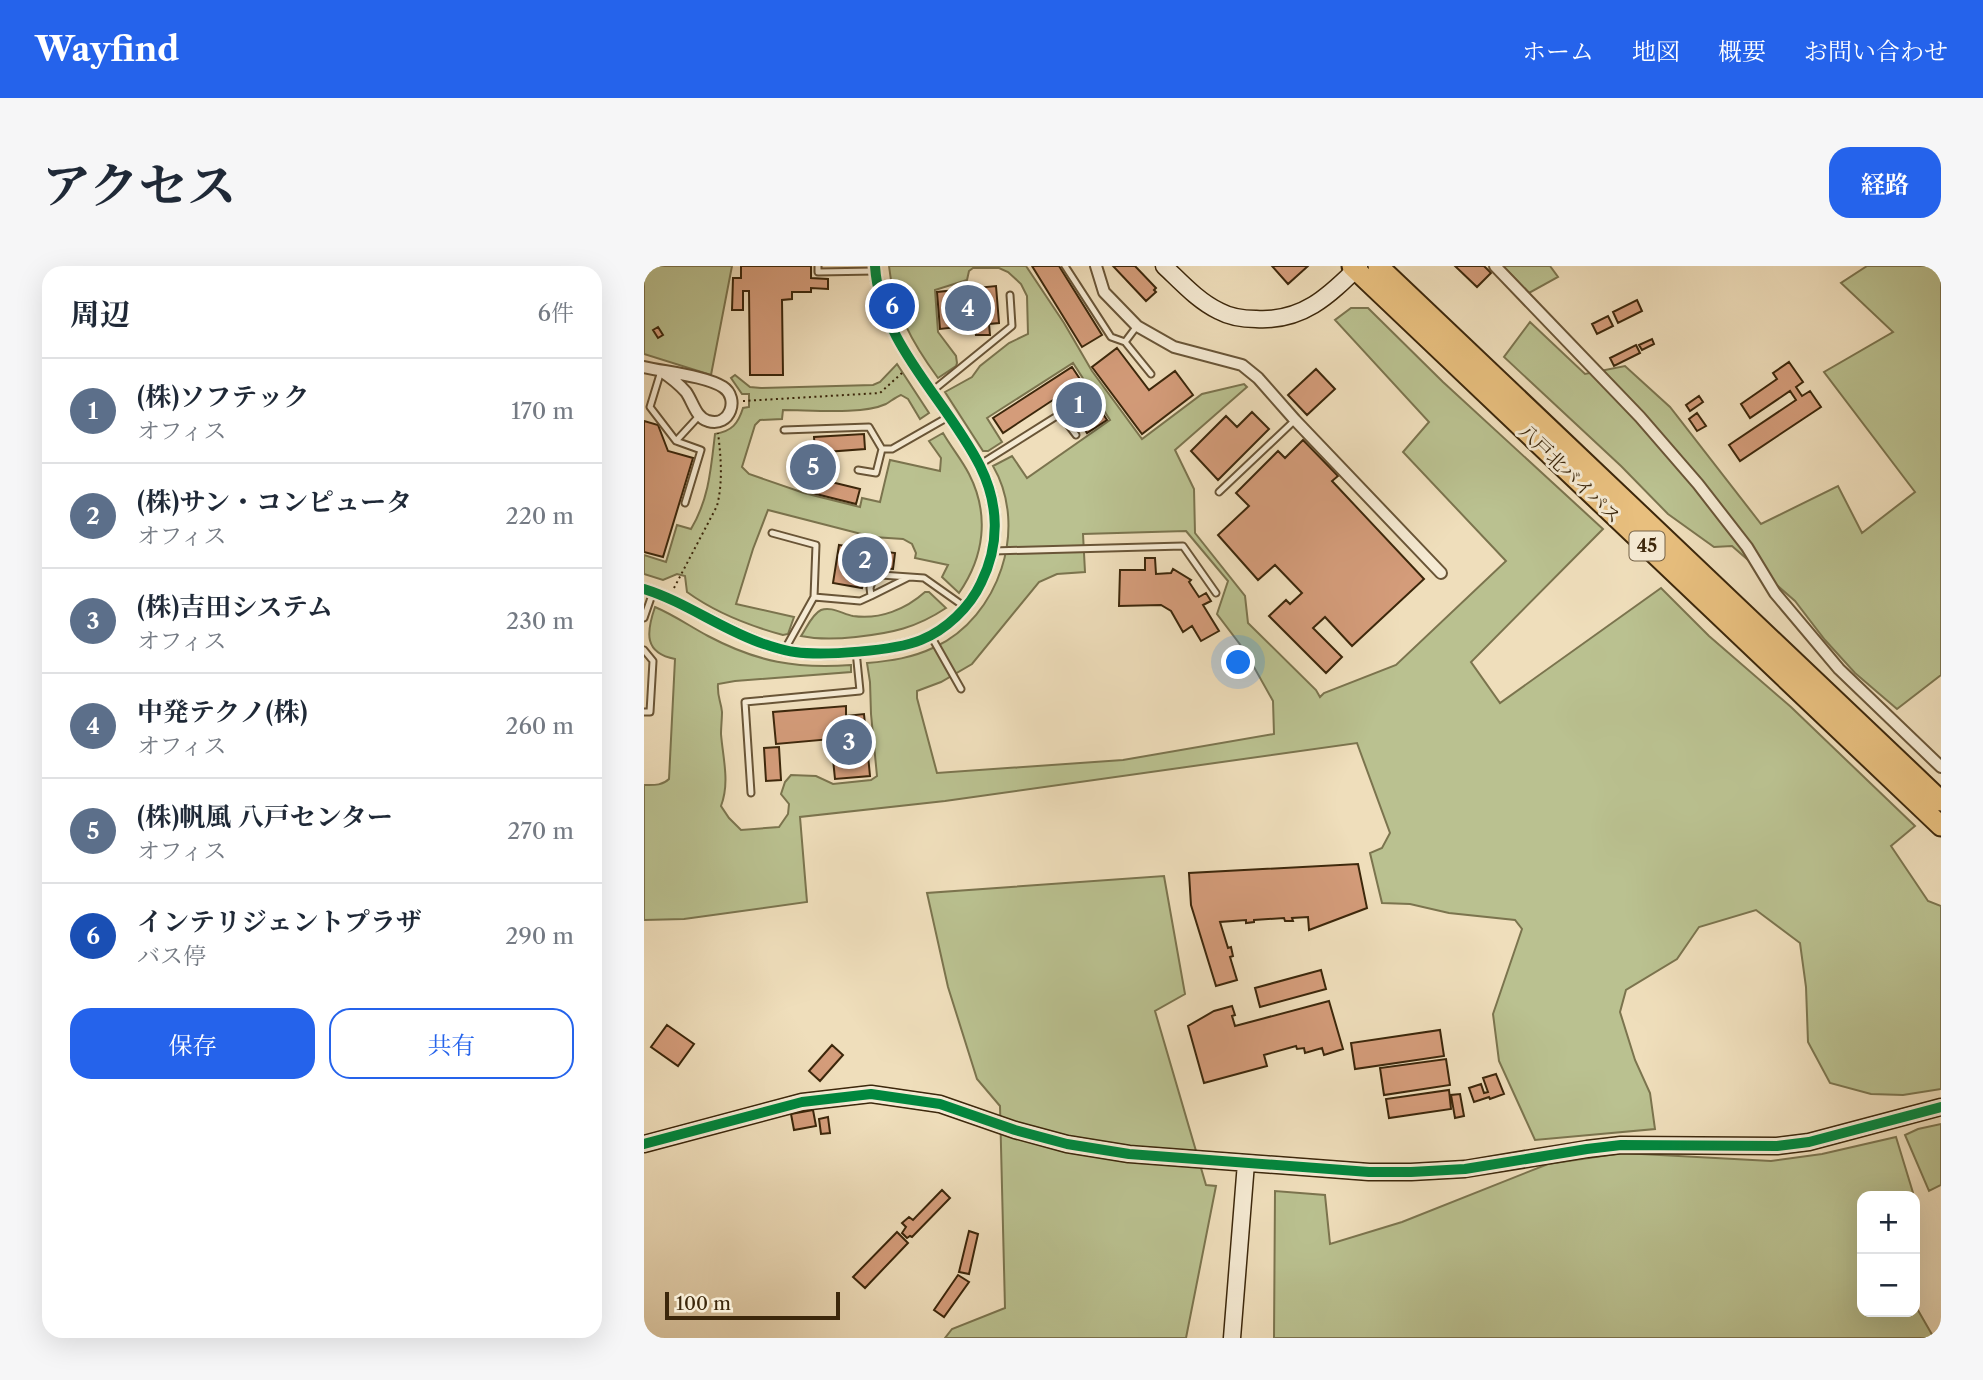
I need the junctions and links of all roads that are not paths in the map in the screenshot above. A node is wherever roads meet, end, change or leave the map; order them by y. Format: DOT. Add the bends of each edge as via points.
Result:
graph roads {
  1 [pos="818,266"];
  2 [pos="1065,266"];
  3 [pos="1096,266"];
  4 [pos="1164,266"];
  5 [pos="1378,266"];
  6 [pos="1495,266"];
  7 [pos="1356,267"];
  8 [pos="875,268"];
  9 [pos="850,269"];
  10 [pos="1010,295"];
  11 [pos="1137,326"];
  12 [pos="1125,342"];
  13 [pos="644,367"];
  14 [pos="661,371"];
  15 [pos="1151,374"];
  16 [pos="931,392"];
  17 [pos="699,416"];
  18 [pos="948,417"];
  19 [pos="1295,420"];
  20 [pos="784,430"];
  21 [pos="1076,435"];
  22 [pos="676,441"];
  23 [pos="882,449"];
  24 [pos="979,465"];
  25 [pos="858,470"];
  26 [pos="1219,492"];
  27 [pos="685,503"];
  28 [pos="772,533"];
  29 [pos="993,551"];
  30 [pos="1441,573"];
  31 [pos="911,577"];
  32 [pos="648,590"];
  33 [pos="1216,593"];
  34 [pos="871,596"];
  35 [pos="814,597"];
  36 [pos="965,607"];
  37 [pos="644,618"];
  38 [pos="930,635"];
  39 [pos="644,650"];
  40 [pos="785,650"];
  41 [pos="856,651"];
  42 [pos="961,689"];
  43 [pos="644,712"];
  44 [pos="1941,767"];
  45 [pos="751,793"];
  46 [pos="1941,801"];
  47 [pos="1941,826"];
  48 [pos="1941,1107"];
  49 [pos="644,1144"];
  50 [pos="1246,1163"];
  51 [pos="1232,1338"];
  1 -- 9 [label="lane" via="818,272"];
  2 -- 12 [label="lane" via="1111,337"];
  3 -- 11 [label="street" via="1104,292"];
  4 -- 7 [label="street" via="1220,312 1273,320 1302,312 1328,296"];
  5 -- 46 [label="highway, 八戸北バイパス / 45"];
  6 -- 44 [label="street" via="1698,484 1747,547 1775,593 1839,669"];
  7 -- 47 [label="highway, 八戸北バイパス / 45"];
  8 -- 9 [label="lane"];
  8 -- 16 [label="street" via="886,313"];
  10 -- 16 [label="lane" via="1012,326"];
  11 -- 12 [label="lane"];
  11 -- 19 [label="street" via="1174,347 1242,365"];
  12 -- 15 [label="lane"];
  13 -- 14 [label="street"];
  14 -- 17 [label="street" via="685,391"];
  14 -- 17 [label="street" via="713,383 730,394 726,419 707,421"];
  14 -- 22 [label="lane" via="650,407"];
  16 -- 18 [label="street"];
  17 -- 22 [label="lane"];
  18 -- 23 [label="lane" via="892,449"];
  18 -- 24 [label="street"];
  19 -- 26 [label="lane"];
  19 -- 30 [label="street"];
  20 -- 23 [label="lane" via="869,427"];
  21 -- 24 [label="lane" via="1060,414"];
  22 -- 27 [label="lane" via="701,450"];
  23 -- 25 [label="lane" via="877,473"];
  24 -- 29 [label="street" via="991,494 996,524"];
  28 -- 35 [label="lane" via="816,545"];
  29 -- 33 [label="lane" via="1183,545"];
  29 -- 36 [label="street" via="978,590"];
  31 -- 34 [label="lane"];
  31 -- 34 [label="lane" via="881,575 873,579"];
  31 -- 36 [label="lane" via="924,578"];
  32 -- 37 [label="lane"];
  32 -- 40 [label="street" via="731,632"];
  34 -- 35 [label="lane" via="860,601"];
  35 -- 40 [label="lane"];
  36 -- 38 [label="street"];
  38 -- 41 [label="street" via="891,648"];
  38 -- 42 [label="lane"];
  39 -- 43 [label="lane" via="653,661 650,712"];
  40 -- 41 [label="street"];
  41 -- 45 [label="lane" via="860,691 745,702"];
  48 -- 50 [label="street" via="1809,1142 1777,1146 1621,1145 1465,1169 1411,1172"];
  49 -- 50 [label="street" via="802,1102 872,1094 940,1104 1066,1144"];
  50 -- 51 [label="street"];
}
